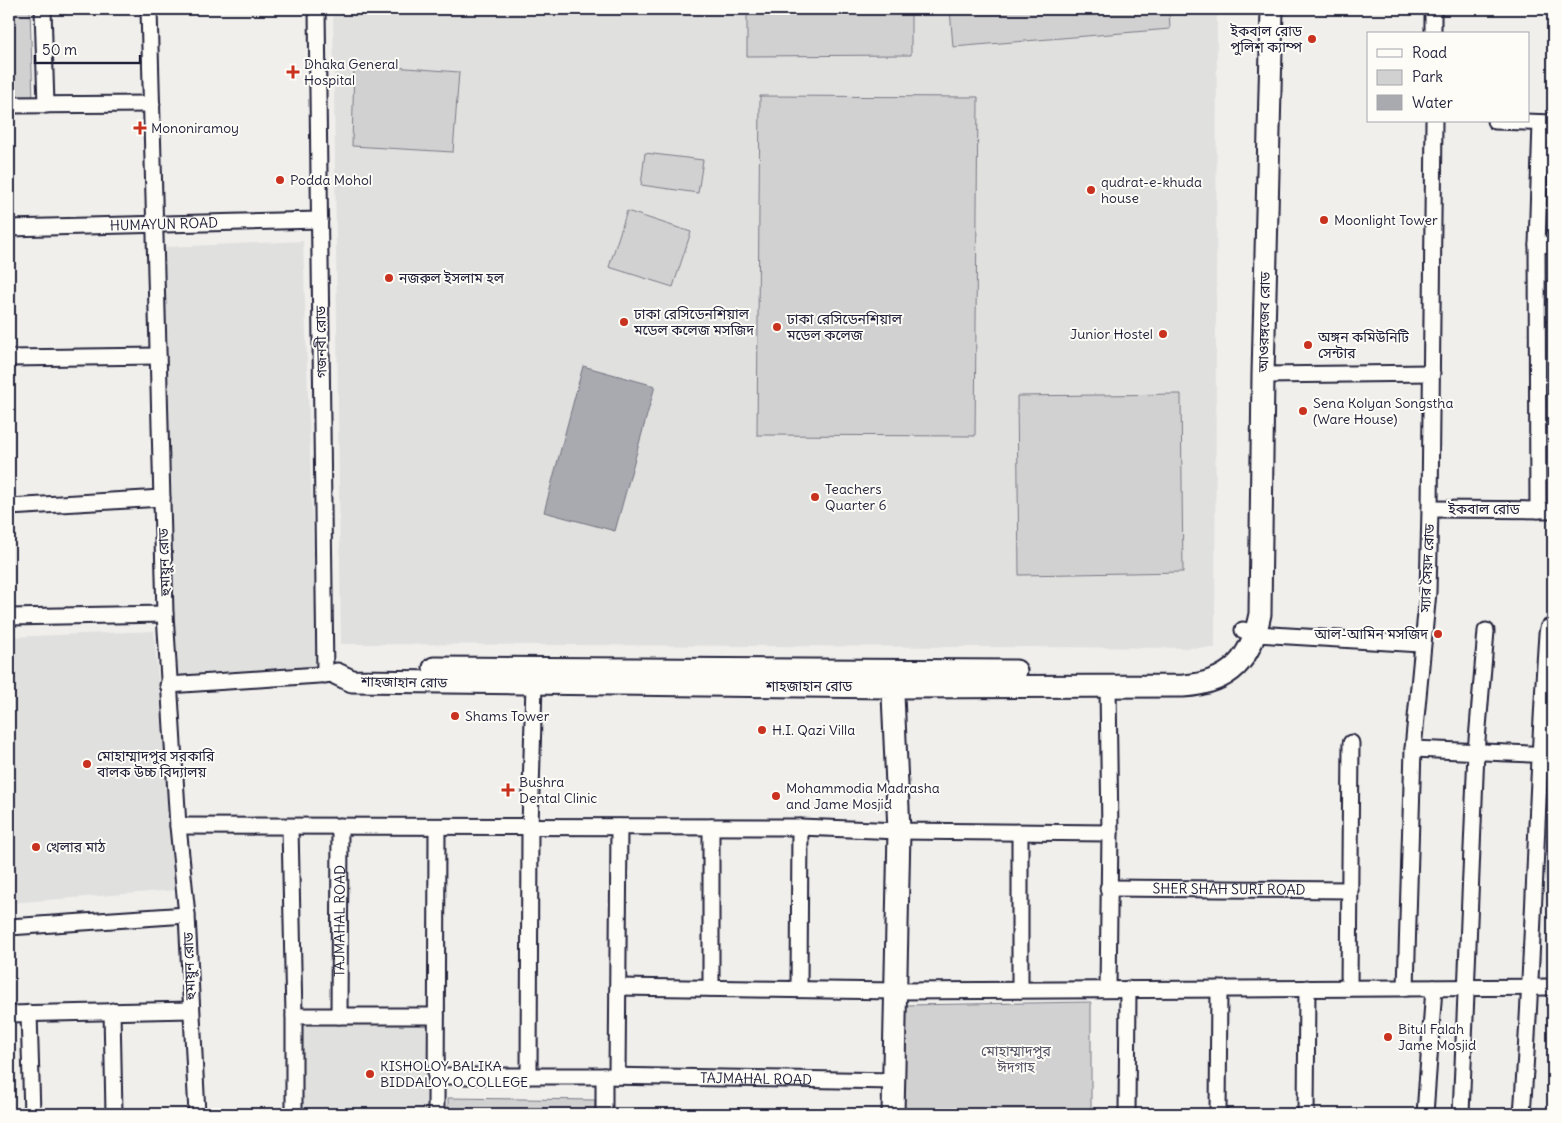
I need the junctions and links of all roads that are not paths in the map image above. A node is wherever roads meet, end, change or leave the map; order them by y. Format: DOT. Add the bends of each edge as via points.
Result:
graph roads {
  1 [pos="42,9"];
  2 [pos="149,9"];
  3 [pos="318,9"];
  4 [pos="1260,9"];
  5 [pos="1272,9"];
  6 [pos="1433,9"];
  7 [pos="1433,32"];
  8 [pos="152,104"];
  9 [pos="9,105"];
  10 [pos="46,105"];
  11 [pos="1434,122"];
  12 [pos="1521,122"];
  13 [pos="1547,123"];
  14 [pos="320,220"];
  15 [pos="155,224"];
  16 [pos="9,228"];
  17 [pos="1261,238"];
  18 [pos="1553,244"];
  19 [pos="1537,245"];
  20 [pos="158,356"];
  21 [pos="9,358"];
  22 [pos="1432,373"];
  23 [pos="1263,374"];
  24 [pos="162,498"];
  25 [pos="9,507"];
  26 [pos="1430,509"];
  27 [pos="1546,510"];
  28 [pos="165,614"];
  29 [pos="9,617"];
  30 [pos="1553,628"];
  31 [pos="1486,631"];
  32 [pos="1250,632"];
  33 [pos="1421,644"];
  34 [pos="331,675"];
  35 [pos="892,679"];
  36 [pos="534,684"];
  37 [pos="168,685"];
  38 [pos="1108,686"];
  39 [pos="1352,743"];
  40 [pos="1414,749"];
  41 [pos="1476,752"];
  42 [pos="1546,755"];
  43 [pos="178,826"];
  44 [pos="340,826"];
  45 [pos="290,827"];
  46 [pos="437,827"];
  47 [pos="530,827"];
  48 [pos="619,827"];
  49 [pos="711,827"];
  50 [pos="800,827"];
  51 [pos="899,831"];
  52 [pos="1020,833"];
  53 [pos="1110,833"];
  54 [pos="1108,888"];
  55 [pos="1350,890"];
  56 [pos="187,915"];
  57 [pos="9,927"];
  58 [pos="619,987"];
  59 [pos="1467,987"];
  60 [pos="1531,987"];
  61 [pos="1553,987"];
  62 [pos="710,988"];
  63 [pos="799,988"];
  64 [pos="1306,988"];
  65 [pos="1349,988"];
  66 [pos="1406,988"];
  67 [pos="1434,988"];
  68 [pos="1108,989"];
  69 [pos="1128,989"];
  70 [pos="1219,989"];
  71 [pos="1020,990"];
  72 [pos="896,991"];
  73 [pos="191,1010"];
  74 [pos="112,1011"];
  75 [pos="29,1013"];
  76 [pos="9,1014"];
  77 [pos="294,1016"];
  78 [pos="339,1016"];
  79 [pos="436,1016"];
  80 [pos="436,1076"];
  81 [pos="528,1076"];
  82 [pos="611,1076"];
  83 [pos="894,1081"];
  84 [pos="32,1114"];
  85 [pos="114,1114"];
  86 [pos="197,1114"];
  87 [pos="294,1114"];
  88 [pos="436,1114"];
  89 [pos="604,1114"];
  90 [pos="893,1114"];
  91 [pos="1127,1114"];
  92 [pos="1218,1114"];
  93 [pos="1306,1114"];
  94 [pos="1425,1114"];
  95 [pos="1462,1114"];
  96 [pos="1522,1114"];
  1 -- 10 [label="street"];
  2 -- 8 [label="street, হুমায়ুন রোড"];
  3 -- 14 [label="street, গজনবী রোড"];
  4 -- 17 [label="street, আওরঙ্গজেব রোড"];
  5 -- 17 [label="street, আওরঙ্গজেব রোড"];
  6 -- 7 [label="street"];
  8 -- 10 [label="street"];
  8 -- 15 [label="street, হুমায়ুন রোড"];
  9 -- 10 [label="street"];
  11 -- 22 [label="street, স্যার সৈয়দ রোড"];
  12 -- 13 [label="street, ইকবাল রোড"];
  13 -- 19 [label="street, ইকবাল রোড"];
  14 -- 15 [label="street, HUMAYUN ROAD"];
  14 -- 34 [label="street, গজনবী রোড"];
  15 -- 16 [label="street, HUMAYUN ROAD"];
  15 -- 20 [label="street, হুমায়ুন রোড"];
  17 -- 23 [label="street, আওরঙ্গজেব রোড"];
  17 -- 32 [label="street, আওরঙ্গজেব রোড" via="1248,611"];
  18 -- 19 [label="street"];
  19 -- 27 [label="street, ইকবাল রোড"];
  20 -- 21 [label="street"];
  20 -- 24 [label="street, হুমায়ুন রোড"];
  22 -- 23 [label="street"];
  22 -- 26 [label="street, স্যার সৈয়দ রোড"];
  23 -- 32 [label="street, আওরঙ্গজেব রোড" via="1260,614"];
  24 -- 25 [label="street"];
  24 -- 28 [label="street, হুমায়ুন রোড"];
  26 -- 27 [label="street, ইকবাল রোড"];
  26 -- 33 [label="street, স্যার সৈয়দ রোড" via="1428,592"];
  28 -- 29 [label="street"];
  28 -- 37 [label="street, হুমায়ুন রোড"];
  30 -- 42 [label="street" via="1548,628 1547,634"];
  31 -- 41 [label="street"];
  32 -- 33 [label="street"];
  32 -- 35 [label="street, শাহজাহান রোড" via="1228,657 1208,670 1196,672"];
  32 -- 38 [label="street, শাহজাহান রোড" via="1237,667 1210,682 1183,686"];
  33 -- 40 [label="street, স্যার সৈয়দ রোড"];
  34 -- 35 [label="street, শাহজাহান রোড" via="352,667"];
  34 -- 36 [label="street, শাহজাহান রোড" via="352,681"];
  34 -- 37 [label="street"];
  35 -- 36 [label="street, শাহজাহান রোড"];
  35 -- 38 [label="street, শাহজাহান রোড"];
  35 -- 51 [label="street"];
  36 -- 47 [label="street"];
  37 -- 43 [label="street, হুমায়ুন রোড"];
  38 -- 53 [label="street"];
  39 -- 55 [label="street"];
  40 -- 41 [label="street"];
  40 -- 66 [label="street"];
  41 -- 42 [label="street"];
  41 -- 59 [label="street"];
  42 -- 60 [label="street"];
  43 -- 45 [label="street"];
  43 -- 56 [label="street, হুমায়ুন রোড"];
  44 -- 45 [label="street"];
  44 -- 46 [label="street"];
  44 -- 78 [label="street, TAJMAHAL ROAD"];
  45 -- 77 [label="street"];
  46 -- 47 [label="street"];
  46 -- 79 [label="street"];
  47 -- 48 [label="street"];
  47 -- 81 [label="street"];
  48 -- 49 [label="street"];
  48 -- 58 [label="street"];
  49 -- 50 [label="street"];
  49 -- 62 [label="street"];
  50 -- 51 [label="street"];
  50 -- 63 [label="street"];
  51 -- 52 [label="street"];
  51 -- 72 [label="street"];
  52 -- 53 [label="street"];
  52 -- 71 [label="street"];
  53 -- 54 [label="street"];
  54 -- 55 [label="street, SHER SHAH SURI ROAD"];
  54 -- 68 [label="street"];
  55 -- 65 [label="street"];
  56 -- 57 [label="street"];
  56 -- 73 [label="street, হুমায়ুন রোড"];
  58 -- 62 [label="street"];
  58 -- 82 [label="street"];
  59 -- 60 [label="street"];
  59 -- 67 [label="street"];
  59 -- 95 [label="street"];
  60 -- 61 [label="street"];
  60 -- 96 [label="street"];
  62 -- 63 [label="street"];
  63 -- 72 [label="street"];
  64 -- 65 [label="street"];
  64 -- 70 [label="street"];
  64 -- 93 [label="street"];
  65 -- 66 [label="street"];
  66 -- 67 [label="street"];
  67 -- 94 [label="street"];
  68 -- 69 [label="street"];
  68 -- 71 [label="street"];
  69 -- 70 [label="street"];
  69 -- 91 [label="street"];
  70 -- 92 [label="street"];
  71 -- 72 [label="street"];
  72 -- 83 [label="street"];
  73 -- 74 [label="street"];
  73 -- 86 [label="street, হুমায়ুন রোড"];
  74 -- 75 [label="street"];
  74 -- 85 [label="street"];
  75 -- 76 [label="street"];
  75 -- 84 [label="street"];
  77 -- 78 [label="street"];
  77 -- 87 [label="street"];
  78 -- 79 [label="street"];
  79 -- 80 [label="street"];
  80 -- 81 [label="street, TAJMAHAL ROAD"];
  80 -- 88 [label="street"];
  81 -- 82 [label="street, TAJMAHAL ROAD"];
  82 -- 83 [label="street, TAJMAHAL ROAD"];
  82 -- 89 [label="street"];
  83 -- 90 [label="street"];
}
